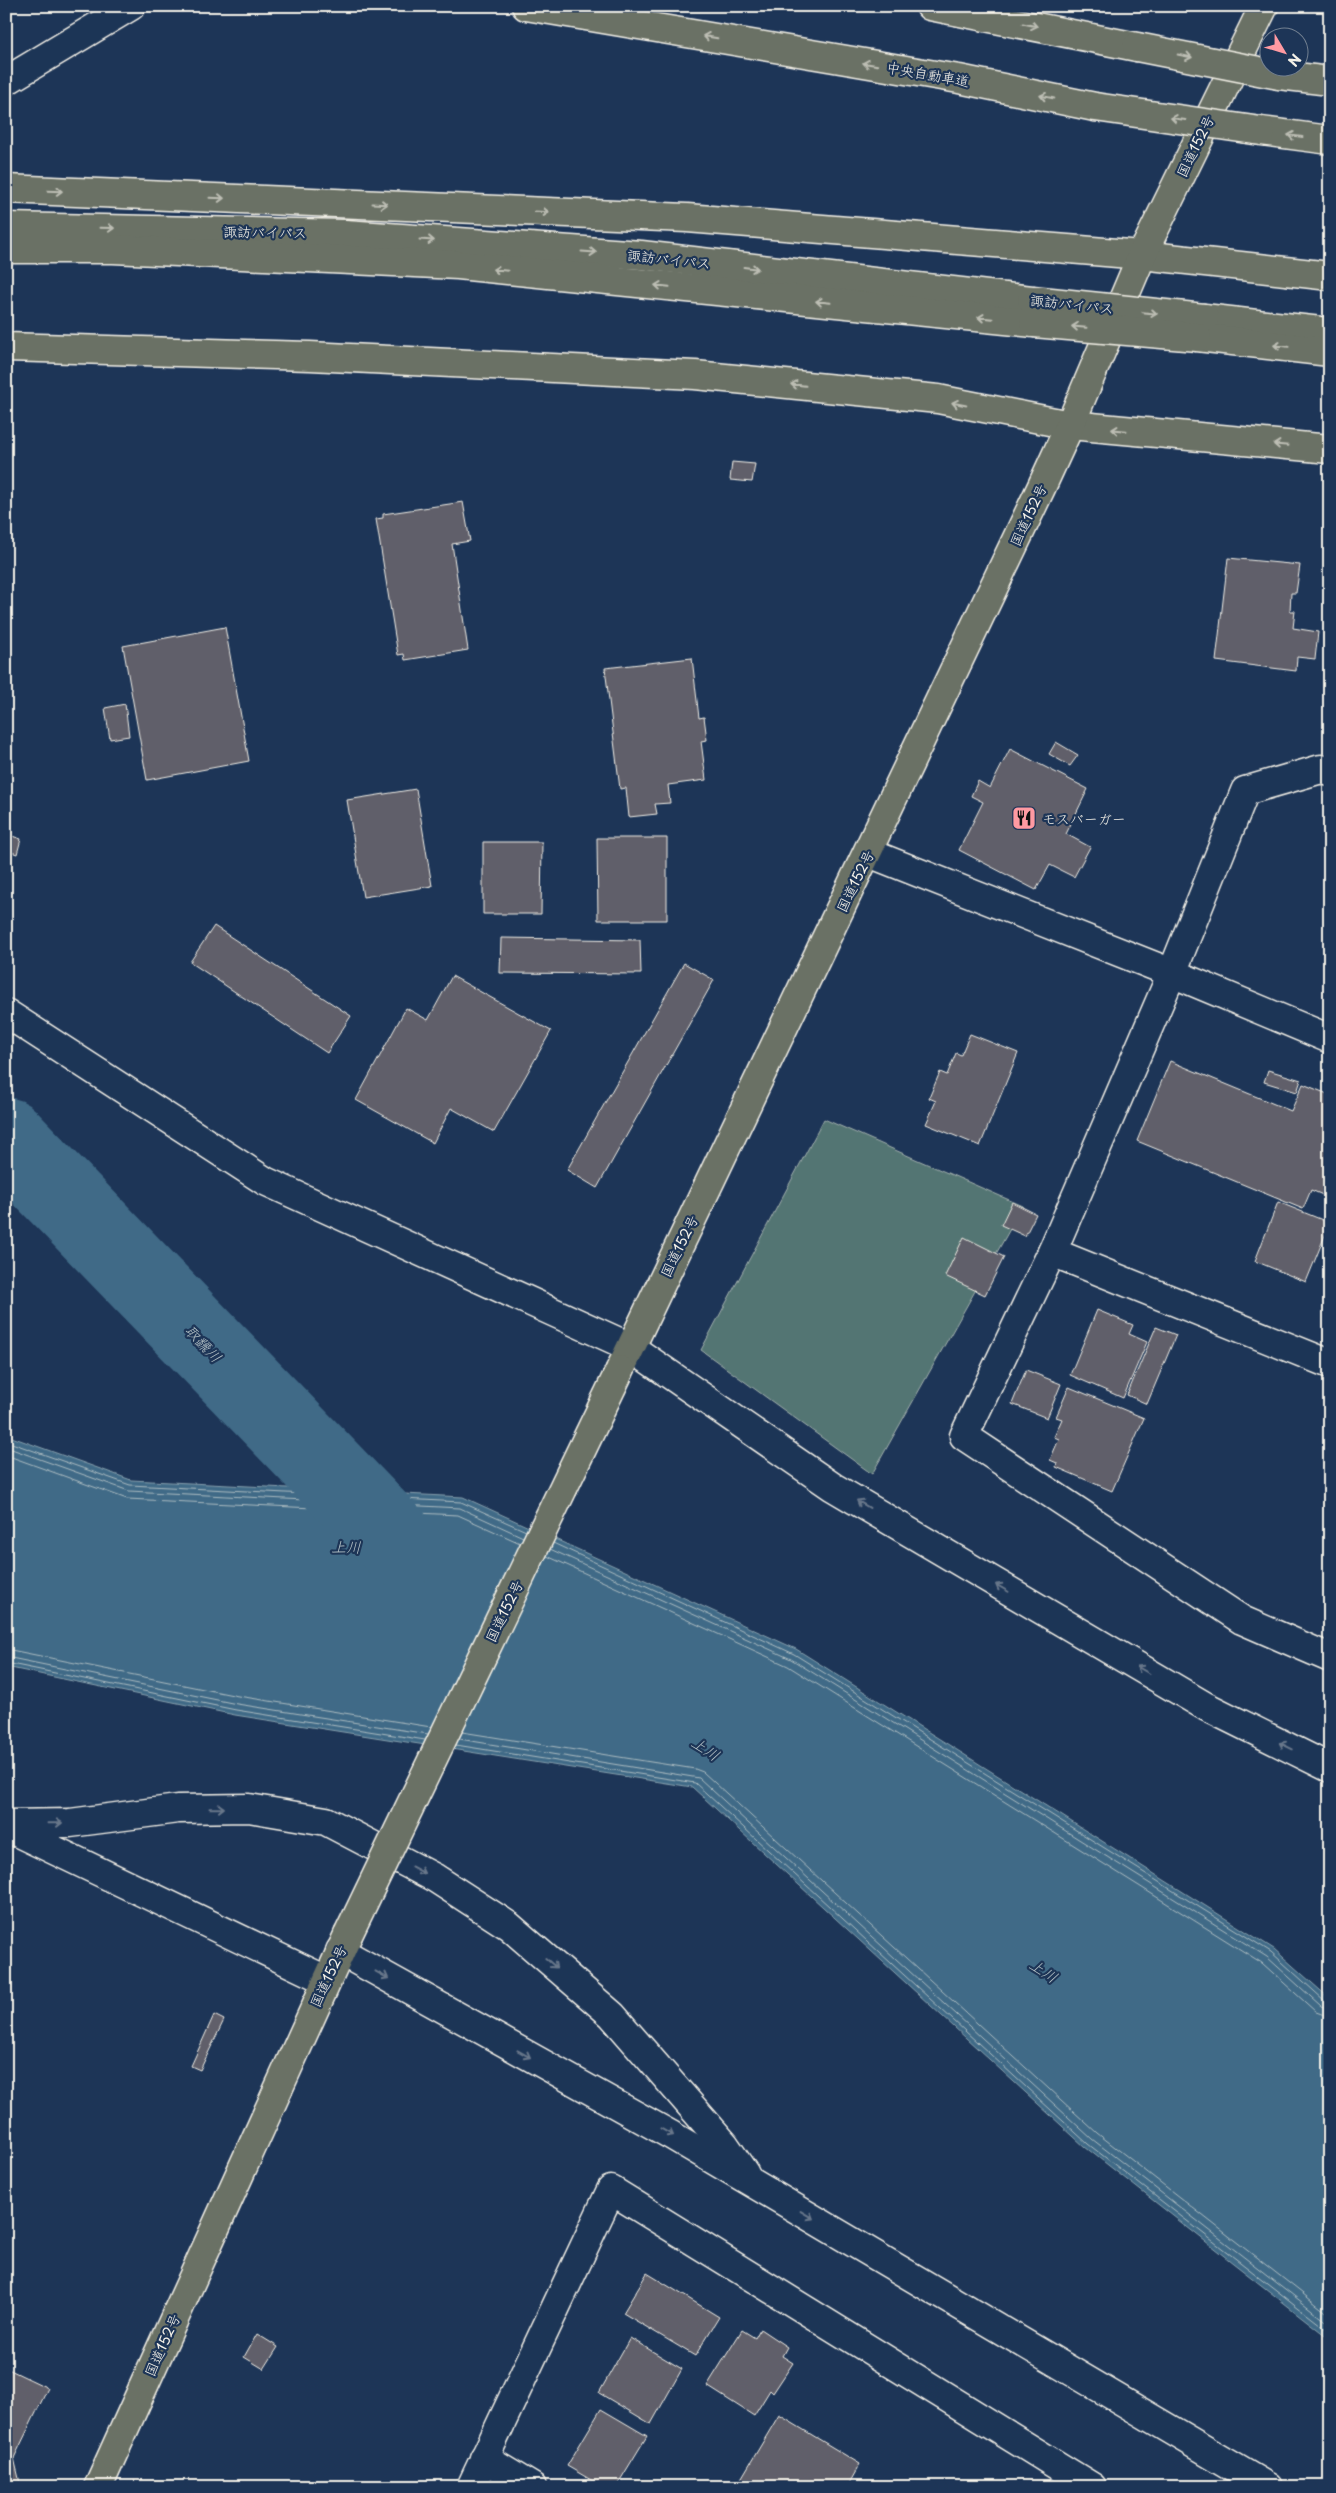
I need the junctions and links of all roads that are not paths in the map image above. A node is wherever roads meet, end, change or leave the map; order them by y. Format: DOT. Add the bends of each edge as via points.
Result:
graph roads {
  1 [pos="130,6"];
  2 [pos="526,6"];
  3 [pos="930,6"];
  4 [pos="1264,6"];
  5 [pos="6,80"];
  6 [pos="1330,82"];
  7 [pos="1330,140"];
  8 [pos="6,189"];
  9 [pos="6,227"];
  10 [pos="6,249"];
  11 [pos="1142,255"];
  12 [pos="1330,276"];
  13 [pos="1033,311"];
  14 [pos="1201,328"];
  15 [pos="1330,332"];
  16 [pos="6,347"];
  17 [pos="1330,352"];
  18 [pos="1070,425"];
  19 [pos="1330,449"];
  20 [pos="1330,772"];
  21 [pos="869,852"];
  22 [pos="1172,973"];
  23 [pos="6,1013"];
  24 [pos="1330,1039"];
  25 [pos="1052,1252"];
  26 [pos="625,1359"];
  27 [pos="1330,1364"];
  28 [pos="1330,1658"];
  29 [pos="1330,1768"];
  30 [pos="6,1826"];
  31 [pos="344,1943"];
  32 [pos="326,1980"];
  33 [pos="750,2181"];
  34 [pos="484,2458"];
  35 [pos="98,2487"];
  36 [pos="471,2487"];
  37 [pos="532,2487"];
  38 [pos="1092,2487"];
  39 [pos="1268,2487"];
  1 -- 5 [label="street"];
  7 -- 2 [label="highway, 中央自動車道, one-way, bridge" via="1095,107 959,79"];
  3 -- 6 [label="highway, one-way, bridge"];
  4 -- 11 [label="highway, 国道152号"];
  8 -- 11 [label="highway, one-way" via="687,218"];
  9 -- 13 [label="highway, 諏訪バイパス, one-way" via="375,236 641,255"];
  13 -- 10 [label="highway, 諏訪バイパス, one-way" via="458,266 113,249"];
  11 -- 12 [label="highway"];
  11 -- 18 [label="highway, 国道152号"];
  13 -- 14 [label="highway, 諏訪バイパス, bridge"];
  14 -- 15 [label="highway, 諏訪バイパス"];
  17 -- 14 [label="highway, 諏訪バイパス, one-way"];
  18 -- 16 [label="highway, one-way" via="938,399 694,375 310,356"];
  19 -- 18 [label="highway, one-way"];
  18 -- 21 [label="highway, 国道152号"];
  20 -- 22 [label="street" via="1321,769 1245,791"];
  21 -- 22 [label="street"];
  21 -- 26 [label="highway, 国道152号"];
  22 -- 24 [label="street"];
  22 -- 25 [label="street"];
  23 -- 26 [label="street" via="265,1181"];
  25 -- 27 [label="street"];
  25 -- 28 [label="street" via="964,1436 1242,1620"];
  29 -- 26 [label="street, one-way" via="1205,1706 858,1502"];
  26 -- 31 [label="highway, 国道152号, bridge"];
  30 -- 32 [label="street"];
  30 -- 33 [label="street, one-way" via="70,1823 178,1809 249,1808 326,1821 434,1878 509,1926 612,2015 725,2145"];
  31 -- 32 [label="highway, 国道152号"];
  31 -- 33 [label="street, one-way"];
  32 -- 35 [label="highway, 国道152号"];
  33 -- 39 [label="street, one-way"];
  34 -- 36 [label="street"];
  34 -- 37 [label="street"];
  34 -- 38 [label="street" via="611,2190"];
}
